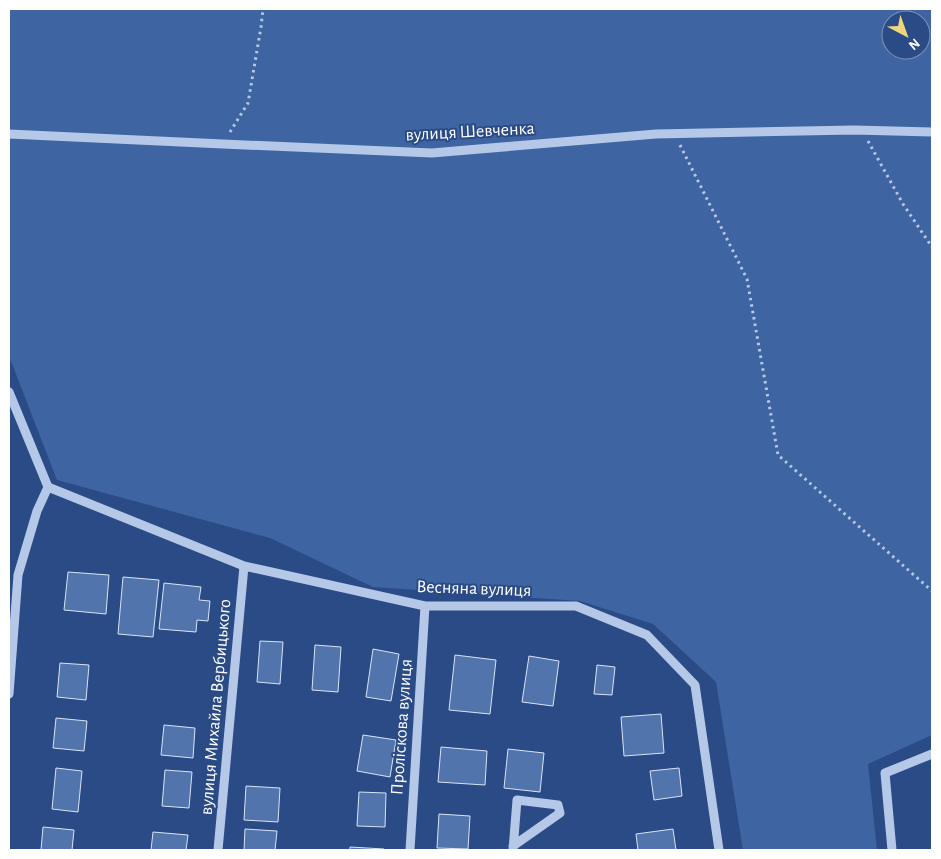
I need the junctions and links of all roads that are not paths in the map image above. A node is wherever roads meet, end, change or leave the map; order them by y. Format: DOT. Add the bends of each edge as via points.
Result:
graph roads {
  1 [pos="932,132"];
  2 [pos="9,134"];
  3 [pos="9,392"];
  4 [pos="48,487"];
  5 [pos="244,566"];
  6 [pos="425,606"];
  7 [pos="9,694"];
  8 [pos="932,754"];
  9 [pos="513,848"];
  10 [pos="218,850"];
  11 [pos="410,850"];
  12 [pos="719,850"];
  13 [pos="892,850"];
  1 -- 2 [label="street, вулиця Шевченка" via="862,130 674,134 432,153"];
  3 -- 4 [label="street"];
  4 -- 5 [label="street, Весняна вулиця"];
  4 -- 7 [label="street" via="37,510 18,575"];
  5 -- 6 [label="street, Весняна вулиця"];
  5 -- 10 [label="street, вулиця Михайла Вербицького"];
  6 -- 11 [label="street, Проліскова вулиця"];
  6 -- 12 [label="street, Весняна вулиця" via="576,606 647,635 695,685"];
  8 -- 13 [label="street" via="885,773"];
  9 -- 9 [label="street" via="517,800 558,805 560,813"];
}
